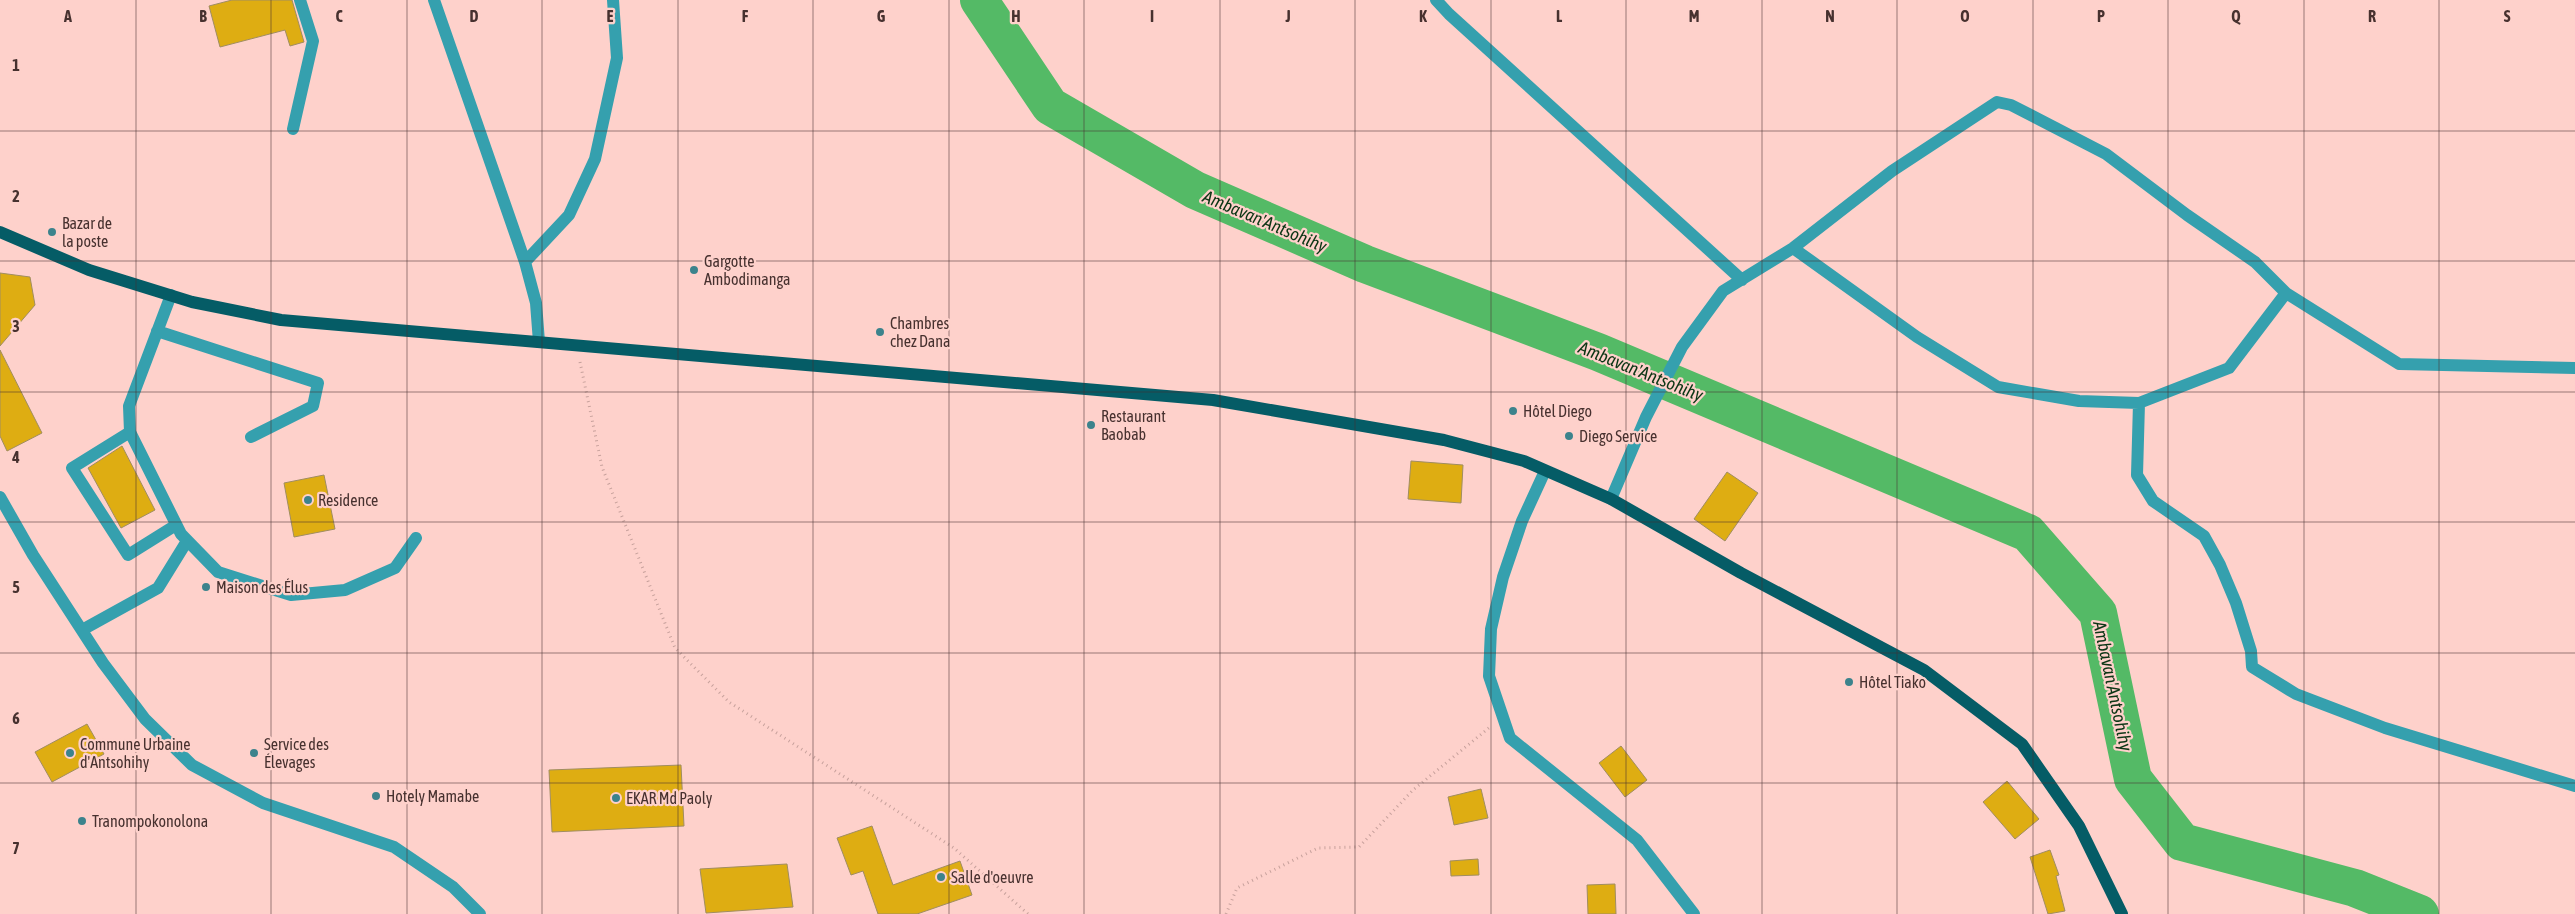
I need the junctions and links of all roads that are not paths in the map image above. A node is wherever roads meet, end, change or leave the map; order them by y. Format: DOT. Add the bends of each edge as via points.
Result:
graph roads {
  1 [pos="300,0"];
  2 [pos="434,0"];
  3 [pos="613,0"];
  4 [pos="1436,0"];
  5 [pos="293,129"];
  6 [pos="0,232"];
  7 [pos="1793,248"];
  8 [pos="525,262"];
  9 [pos="1742,280"];
  10 [pos="2286,293"];
  11 [pos="171,295"];
  12 [pos="157,331"];
  13 [pos="539,342"];
  14 [pos="2575,368"];
  15 [pos="2139,403"];
  16 [pos="130,432"];
  17 [pos="251,437"];
  18 [pos="1545,471"];
  19 [pos="0,497"];
  20 [pos="1611,499"];
  21 [pos="176,525"];
  22 [pos="416,538"];
  23 [pos="187,541"];
  24 [pos="82,630"];
  25 [pos="2575,786"];
  26 [pos="480,914"];
  27 [pos="1694,914"];
  28 [pos="2122,914"];
  1 -- 5 [label="street" via="313,41"];
  2 -- 8 [label="street"];
  3 -- 8 [label="street" via="617,58 595,160 569,215"];
  4 -- 9 [label="street"];
  6 -- 11 [label="main road" via="89,270"];
  7 -- 9 [label="street"];
  7 -- 10 [label="street" via="1892,171 1997,102 2011,105 2106,154 2255,262"];
  7 -- 15 [label="street" via="1917,337 1998,386 2079,401"];
  8 -- 13 [label="street" via="536,303"];
  9 -- 20 [label="street" via="1723,291 1682,347 1646,418"];
  10 -- 14 [label="street" via="2399,364"];
  10 -- 15 [label="street" via="2229,368"];
  11 -- 12 [label="street"];
  11 -- 13 [label="main road" via="281,320"];
  12 -- 16 [label="street" via="129,406"];
  12 -- 17 [label="street" via="318,383 313,406"];
  13 -- 18 [label="main road" via="1213,400 1444,440 1524,461"];
  15 -- 25 [label="street" via="2137,475 2153,501 2204,536 2236,603 2251,651 2252,667 2296,694 2385,728"];
  16 -- 21 [label="street"];
  16 -- 21 [label="street" via="72,468 128,555"];
  18 -- 20 [label="main road"];
  18 -- 27 [label="street" via="1522,522 1503,578 1490,629 1489,676 1510,738 1637,840"];
  19 -- 24 [label="street"];
  20 -- 28 [label="main road" via="1741,573 1924,670 2022,744 2079,826"];
  21 -- 23 [label="street"];
  22 -- 23 [label="street" via="395,568 345,590 291,595 218,572"];
  23 -- 24 [label="street" via="158,588"];
  24 -- 26 [label="street" via="145,719 192,764 262,803 394,847 453,887"];
}
